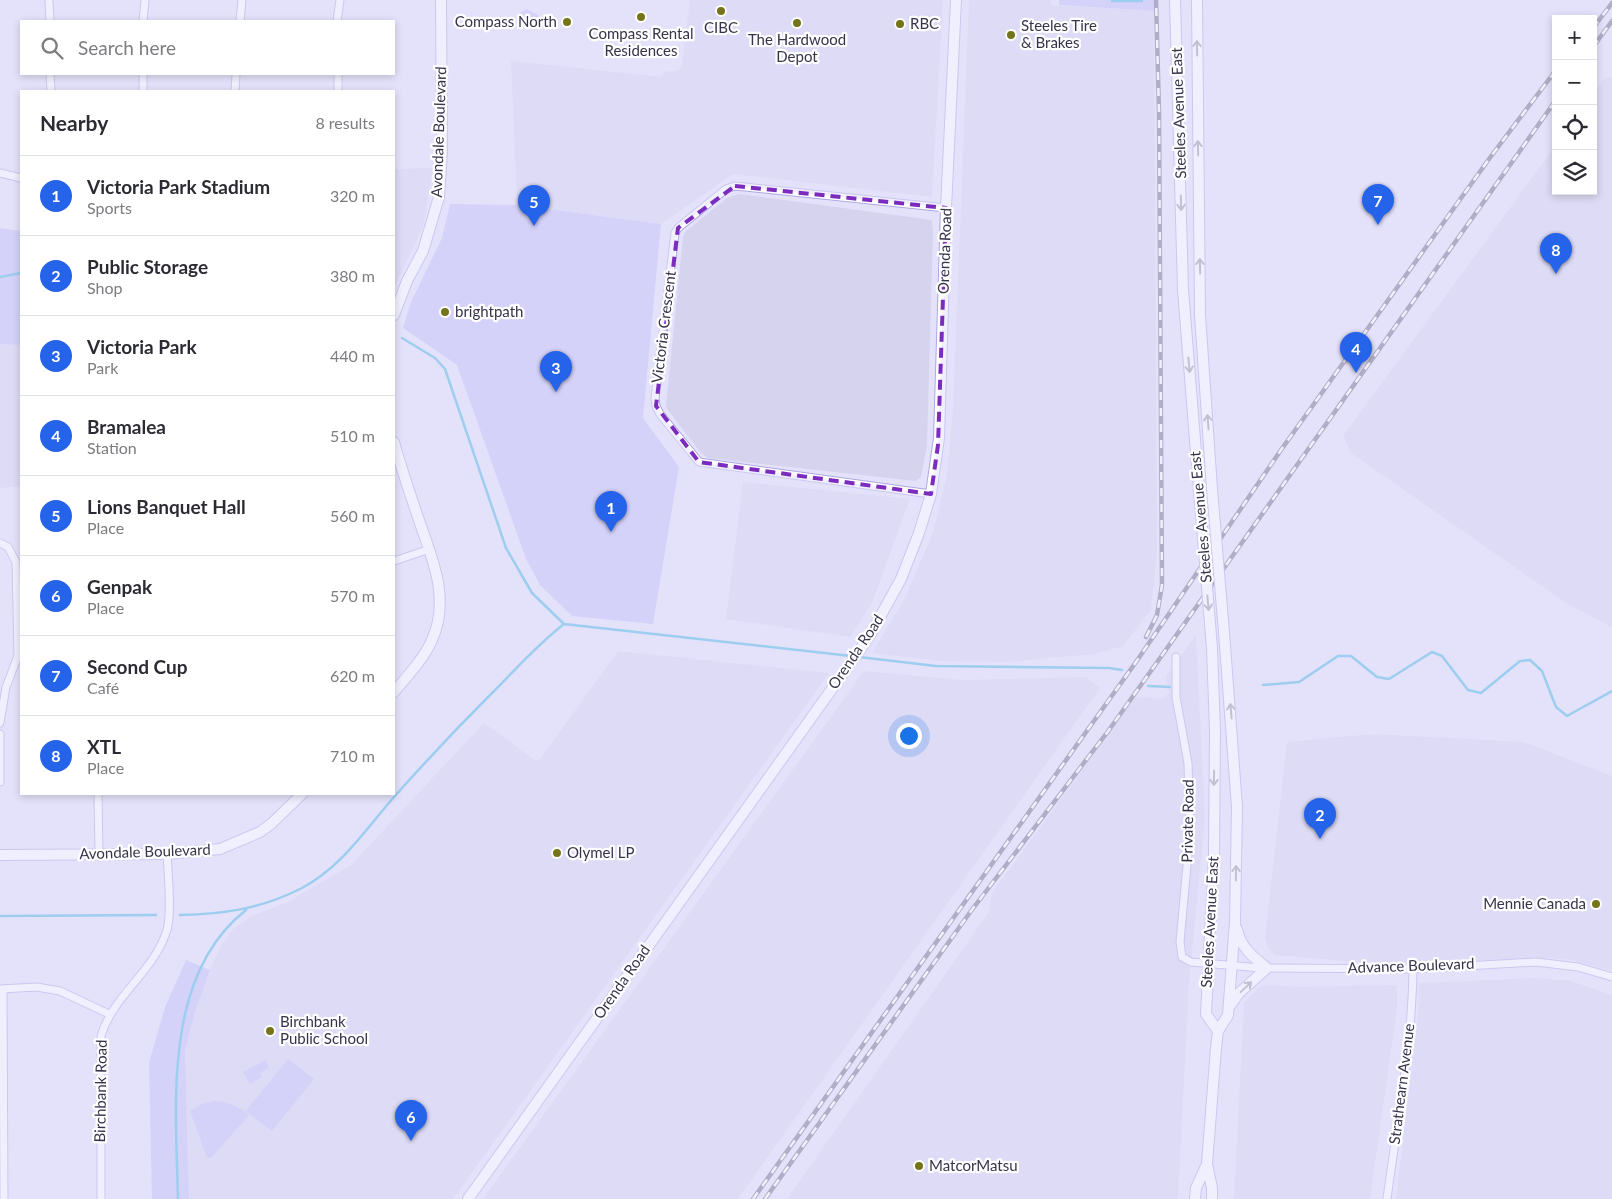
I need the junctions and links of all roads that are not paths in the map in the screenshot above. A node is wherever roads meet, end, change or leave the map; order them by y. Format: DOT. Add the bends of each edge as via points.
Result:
graph roads {
  1 [pos="50,0"];
  2 [pos="145,0"];
  3 [pos="242,0"];
  4 [pos="340,0"];
  5 [pos="441,0"];
  6 [pos="956,0"];
  7 [pos="1175,0"];
  8 [pos="1197,0"];
  9 [pos="50,20"];
  10 [pos="144,20"];
  11 [pos="240,20"];
  12 [pos="337,20"];
  13 [pos="50,75"];
  14 [pos="143,75"];
  15 [pos="236,75"];
  16 [pos="338,75"];
  17 [pos="50,90"];
  18 [pos="143,90"];
  19 [pos="235,90"];
  20 [pos="338,90"];
  21 [pos="0,172"];
  22 [pos="20,178"];
  23 [pos="946,208"];
  24 [pos="395,312"];
  25 [pos="1200,315"];
  26 [pos="1184,316"];
  27 [pos="395,445"];
  28 [pos="931,494"];
  29 [pos="0,543"];
  30 [pos="430,549"];
  31 [pos="395,561"];
  32 [pos="1176,657"];
  33 [pos="395,691"];
  34 [pos="0,723"];
  35 [pos="0,734"];
  36 [pos="0,782"];
  37 [pos="98,795"];
  38 [pos="301,795"];
  39 [pos="167,854"];
  40 [pos="0,855"];
  41 [pos="99,855"];
  42 [pos="1235,922"];
  43 [pos="1209,964"];
  44 [pos="1232,966"];
  45 [pos="1267,968"];
  46 [pos="1412,969"];
  47 [pos="1612,977"];
  48 [pos="2,989"];
  49 [pos="1229,1008"];
  50 [pos="109,1014"];
  51 [pos="1218,1031"];
  52 [pos="1208,1164"];
  53 [pos="4,1199"];
  54 [pos="100,1199"];
  55 [pos="468,1199"];
  56 [pos="1195,1199"];
  57 [pos="1212,1199"];
  58 [pos="1387,1199"];
  1 -- 9 [label="street"];
  2 -- 10 [label="street"];
  3 -- 11 [label="street"];
  4 -- 12 [label="street"];
  5 -- 24 [label="main road, Avondale Boulevard" via="442,152 439,197 424,251 407,281"];
  6 -- 23 [label="main road, Orenda Road"];
  7 -- 26 [label="main road, Steeles Avenue East, one-way"];
  25 -- 8 [label="main road, Steeles Avenue East, one-way"];
  13 -- 17 [label="street"];
  14 -- 18 [label="street"];
  15 -- 19 [label="street"];
  16 -- 20 [label="street"];
  21 -- 22 [label="street"];
  23 -- 28 [label="main road, Orenda Road" via="939,438"];
  23 -- 28 [label="street, Victoria Crescent" via="735,186 726,189 675,233 655,398 660,414 699,462"];
  25 -- 26 [label="main road"];
  42 -- 25 [label="main road, Steeles Avenue East, one-way, bridge" via="1237,807"];
  26 -- 43 [label="main road, Steeles Avenue East, one-way, bridge" via="1212,648 1214,855"];
  27 -- 30 [label="main road"];
  28 -- 55 [label="main road, Orenda Road" via="902,579 861,648"];
  29 -- 34 [label="street" via="8,547 16,562 18,656 6,687"];
  30 -- 31 [label="street"];
  30 -- 33 [label="main road" via="439,584 437,624 418,664"];
  32 -- 43 [label="street, Private Road" via="1176,697 1188,763 1190,832 1181,954 1191,962"];
  35 -- 36 [label="street"];
  37 -- 41 [label="street"];
  38 -- 39 [label="main road, Avondale Boulevard" via="271,824 247,838 220,849"];
  39 -- 41 [label="main road, Avondale Boulevard"];
  39 -- 50 [label="street, Birchbank Road" via="168,929 151,961"];
  40 -- 41 [label="main road, Avondale Boulevard"];
  42 -- 44 [label="main road, Steeles Avenue East"];
  42 -- 45 [label="main road" via="1239,938 1249,953"];
  43 -- 44 [label="street, Advance Boulevard"];
  43 -- 51 [label="main road, Steeles Avenue East" via="1206,1014"];
  44 -- 45 [label="street, Advance Boulevard"];
  44 -- 49 [label="main road, Steeles Avenue East"];
  45 -- 46 [label="street, Advance Boulevard"];
  49 -- 45 [label="main road, one-way" via="1239,993"];
  46 -- 47 [label="street, Advance Boulevard" via="1536,962 1578,967"];
  46 -- 58 [label="street, Strathearn Avenue" via="1412,1006"];
  48 -- 50 [label="street" via="37,987 60,992"];
  48 -- 53 [label="street"];
  49 -- 51 [label="main road, Steeles Avenue East"];
  50 -- 54 [label="street, Birchbank Road" via="99,1052"];
  51 -- 52 [label="main road, Steeles Avenue East"];
  52 -- 56 [label="main road, Steeles Avenue East" via="1196,1188"];
  52 -- 57 [label="main road, Steeles Avenue East"];
}
